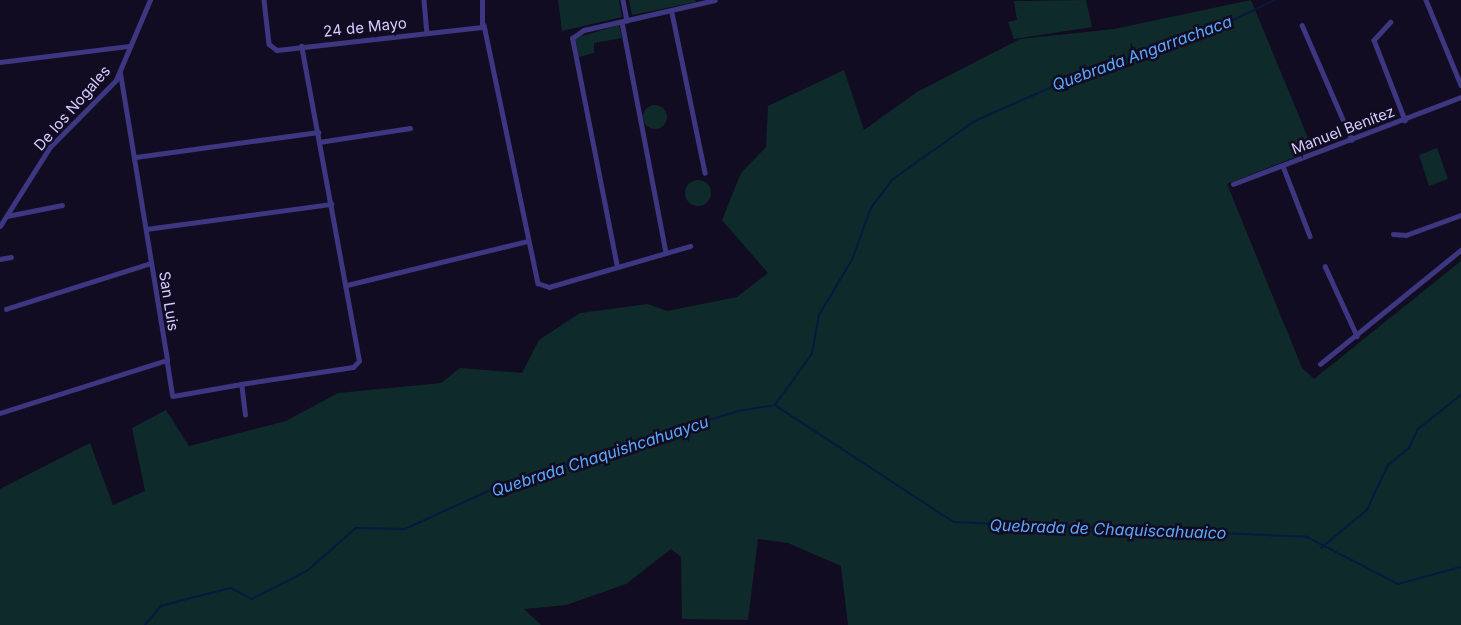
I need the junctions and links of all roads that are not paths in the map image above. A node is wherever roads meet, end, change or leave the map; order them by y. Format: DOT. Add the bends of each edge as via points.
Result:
graph roads {
  1 [pos="150,0"];
  2 [pos="264,0"];
  3 [pos="424,0"];
  4 [pos="482,0"];
  5 [pos="623,0"];
  6 [pos="715,0"];
  7 [pos="1426,0"];
  8 [pos="672,13"];
  9 [pos="621,22"];
  10 [pos="1391,22"];
  11 [pos="484,25"];
  12 [pos="1302,25"];
  13 [pos="427,32"];
  14 [pos="129,46"];
  15 [pos="302,46"];
  16 [pos="0,62"];
  17 [pos="120,73"];
  18 [pos="1461,85"];
  19 [pos="1461,97"];
  20 [pos="1405,120"];
  21 [pos="410,128"];
  22 [pos="318,132"];
  23 [pos="1352,140"];
  24 [pos="319,142"];
  25 [pos="136,157"];
  26 [pos="1283,166"];
  27 [pos="705,173"];
  28 [pos="1233,184"];
  29 [pos="331,204"];
  30 [pos="62,205"];
  31 [pos="1461,215"];
  32 [pos="8,216"];
  33 [pos="0,226"];
  34 [pos="146,229"];
  35 [pos="1393,234"];
  36 [pos="1310,236"];
  37 [pos="527,241"];
  38 [pos="690,246"];
  39 [pos="1461,250"];
  40 [pos="666,253"];
  41 [pos="11,257"];
  42 [pos="0,259"];
  43 [pos="151,263"];
  44 [pos="1325,266"];
  45 [pos="617,267"];
  46 [pos="347,285"];
  47 [pos="6,309"];
  48 [pos="1356,336"];
  49 [pos="166,360"];
  50 [pos="1320,364"];
  51 [pos="241,384"];
  52 [pos="0,413"];
  53 [pos="244,416"];
  1 -- 14 [label="street, De los Nogales"];
  2 -- 15 [label="street, 24 de Mayo" via="270,47"];
  3 -- 13 [label="street"];
  4 -- 11 [label="street"];
  5 -- 9 [label="street"];
  6 -- 8 [label="street"];
  7 -- 18 [label="street"];
  8 -- 9 [label="street"];
  8 -- 27 [label="street"];
  9 -- 40 [label="street"];
  9 -- 45 [label="street" via="580,31 572,45"];
  10 -- 20 [label="street" via="1374,40"];
  11 -- 13 [label="street, 24 de Mayo"];
  11 -- 37 [label="street"];
  12 -- 23 [label="street"];
  13 -- 15 [label="street, 24 de Mayo"];
  14 -- 16 [label="street"];
  14 -- 17 [label="street, De los Nogales"];
  15 -- 22 [label="street"];
  17 -- 25 [label="street, San Luis"];
  17 -- 32 [label="street, De los Nogales" via="50,147"];
  19 -- 20 [label="street, Manuel Benítez"];
  20 -- 23 [label="street, Manuel Benítez"];
  21 -- 24 [label="street"];
  22 -- 24 [label="street"];
  22 -- 25 [label="street"];
  23 -- 26 [label="street, Manuel Benítez"];
  24 -- 29 [label="street"];
  25 -- 34 [label="street, San Luis"];
  26 -- 28 [label="street, Manuel Benítez"];
  26 -- 36 [label="street"];
  29 -- 34 [label="street"];
  29 -- 46 [label="street"];
  30 -- 32 [label="street"];
  31 -- 35 [label="street" via="1407,235"];
  32 -- 33 [label="street, De los Nogales"];
  34 -- 43 [label="street, San Luis"];
  37 -- 45 [label="street" via="544,287"];
  37 -- 46 [label="street"];
  38 -- 40 [label="street"];
  39 -- 48 [label="street"];
  40 -- 45 [label="street"];
  41 -- 42 [label="street"];
  43 -- 47 [label="street"];
  43 -- 49 [label="street, San Luis"];
  44 -- 48 [label="street"];
  46 -- 51 [label="street" via="357,365"];
  48 -- 50 [label="street"];
  49 -- 51 [label="street, San Luis" via="173,396"];
  49 -- 52 [label="street"];
  51 -- 53 [label="street"];
}
